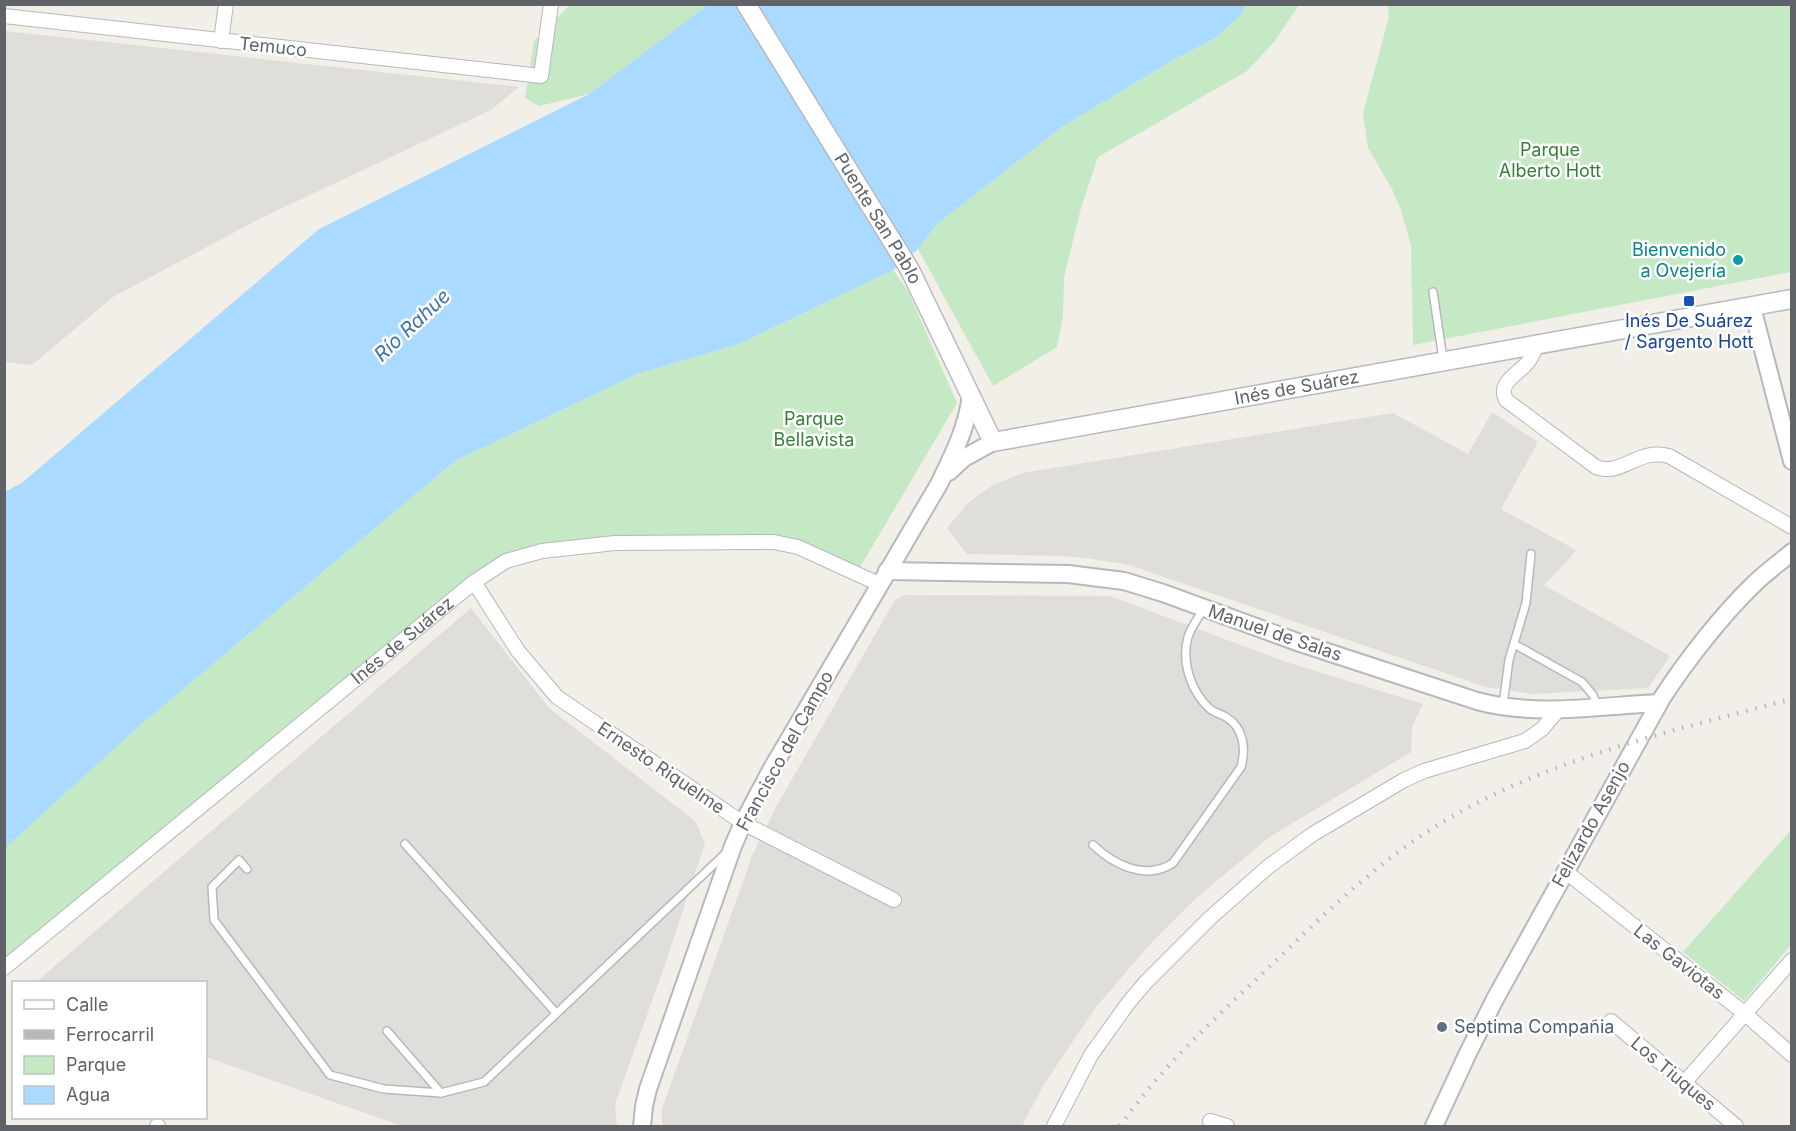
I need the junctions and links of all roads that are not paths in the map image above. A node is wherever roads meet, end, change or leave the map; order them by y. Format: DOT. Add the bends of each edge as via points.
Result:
graph roads {
  1 [pos="226,4"];
  2 [pos="551,4"];
  3 [pos="746,4"];
  4 [pos="4,16"];
  5 [pos="221,41"];
  6 [pos="1433,292"];
  7 [pos="1791,299"];
  8 [pos="1791,308"];
  9 [pos="1756,310"];
  10 [pos="1537,345"];
  11 [pos="1444,362"];
  12 [pos="971,395"];
  13 [pos="993,442"];
  14 [pos="1791,461"];
  15 [pos="939,484"];
  16 [pos="1791,527"];
  17 [pos="1791,552"];
  18 [pos="1531,554"];
  19 [pos="883,578"];
  20 [pos="474,582"];
  21 [pos="1204,608"];
  22 [pos="1514,645"];
  23 [pos="1659,703"];
  24 [pos="1598,707"];
  25 [pos="1503,708"];
  26 [pos="1559,709"];
  27 [pos="743,823"];
  28 [pos="405,844"];
  29 [pos="1093,845"];
  30 [pos="733,846"];
  31 [pos="247,869"];
  32 [pos="1565,871"];
  33 [pos="894,900"];
  34 [pos="1791,960"];
  35 [pos="4,968"];
  36 [pos="556,1013"];
  37 [pos="1744,1013"];
  38 [pos="1611,1021"];
  39 [pos="387,1031"];
  40 [pos="1791,1055"];
  41 [pos="1684,1083"];
  42 [pos="441,1093"];
  43 [pos="1210,1121"];
  44 [pos="642,1126"];
  45 [pos="1054,1126"];
  46 [pos="1227,1126"];
  47 [pos="1434,1126"];
  48 [pos="1736,1126"];
  1 -- 5 [label="street"];
  2 -- 5 [label="street, Temuco" via="541,76"];
  3 -- 12 [label="main road, Puente San Pablo" via="910,270"];
  4 -- 5 [label="street, Temuco"];
  6 -- 11 [label="lane"];
  7 -- 9 [label="main road, Inés de Suárez"];
  8 -- 9 [label="main road, Inés de Suárez"];
  9 -- 10 [label="main road, Inés de Suárez"];
  9 -- 14 [label="street"];
  10 -- 11 [label="main road, Inés de Suárez"];
  10 -- 16 [label="street" via="1531,360 1506,383 1506,400 1596,467 1611,469 1647,454 1668,456"];
  11 -- 13 [label="main road, Inés de Suárez"];
  12 -- 13 [label="main road, Puente San Pablo"];
  12 -- 15 [label="street, Francisco del Campo" via="961,439"];
  13 -- 15 [label="street, Inés de Suárez" via="964,458"];
  15 -- 19 [label="street, Francisco del Campo"];
  17 -- 23 [label="street, Felizardo Asenjo" via="1738,602"];
  18 -- 22 [label="lane" via="1526,603"];
  19 -- 20 [label="street, Inés de Suárez" via="774,542 615,543 542,551 506,561"];
  19 -- 21 [label="street, Manuel de Salas" via="1088,575 1124,581"];
  19 -- 27 [label="street, Francisco del Campo"];
  20 -- 27 [label="street, Ernesto Riquelme" via="518,651 557,697"];
  20 -- 35 [label="street, Inés de Suárez"];
  21 -- 25 [label="street, Manuel de Salas" via="1300,644"];
  21 -- 29 [label="lane" via="1188,636 1187,667 1193,687 1205,704 1232,721 1240,732 1244,752 1241,767 1173,863 1165,868 1132,868"];
  22 -- 24 [label="lane" via="1582,682"];
  22 -- 25 [label="lane"];
  23 -- 24 [label="street, Manuel de Salas"];
  23 -- 32 [label="street, Felizardo Asenjo"];
  24 -- 26 [label="street, Manuel de Salas"];
  25 -- 26 [label="street, Manuel de Salas"];
  26 -- 45 [label="street" via="1525,741 1404,780 1313,834 1269,866 1210,918 1129,1002 1091,1055"];
  27 -- 30 [label="street, Francisco del Campo"];
  27 -- 33 [label="street, Ernesto Riquelme"];
  28 -- 36 [label="lane"];
  30 -- 36 [label="lane"];
  30 -- 44 [label="street, Francisco del Campo" via="648,1089"];
  31 -- 42 [label="lane" via="239,860 212,887 214,920 330,1075 384,1089"];
  32 -- 37 [label="street, Las Gaviotas"];
  32 -- 47 [label="street, Felizardo Asenjo" via="1467,1053"];
  34 -- 37 [label="street"];
  36 -- 42 [label="lane" via="484,1082"];
  37 -- 40 [label="street, Las Gaviotas"];
  37 -- 41 [label="street"];
  38 -- 41 [label="street, Los Tiuques"];
  39 -- 42 [label="lane"];
  41 -- 48 [label="street, Los Tiuques"];
  43 -- 46 [label="street"];
}
